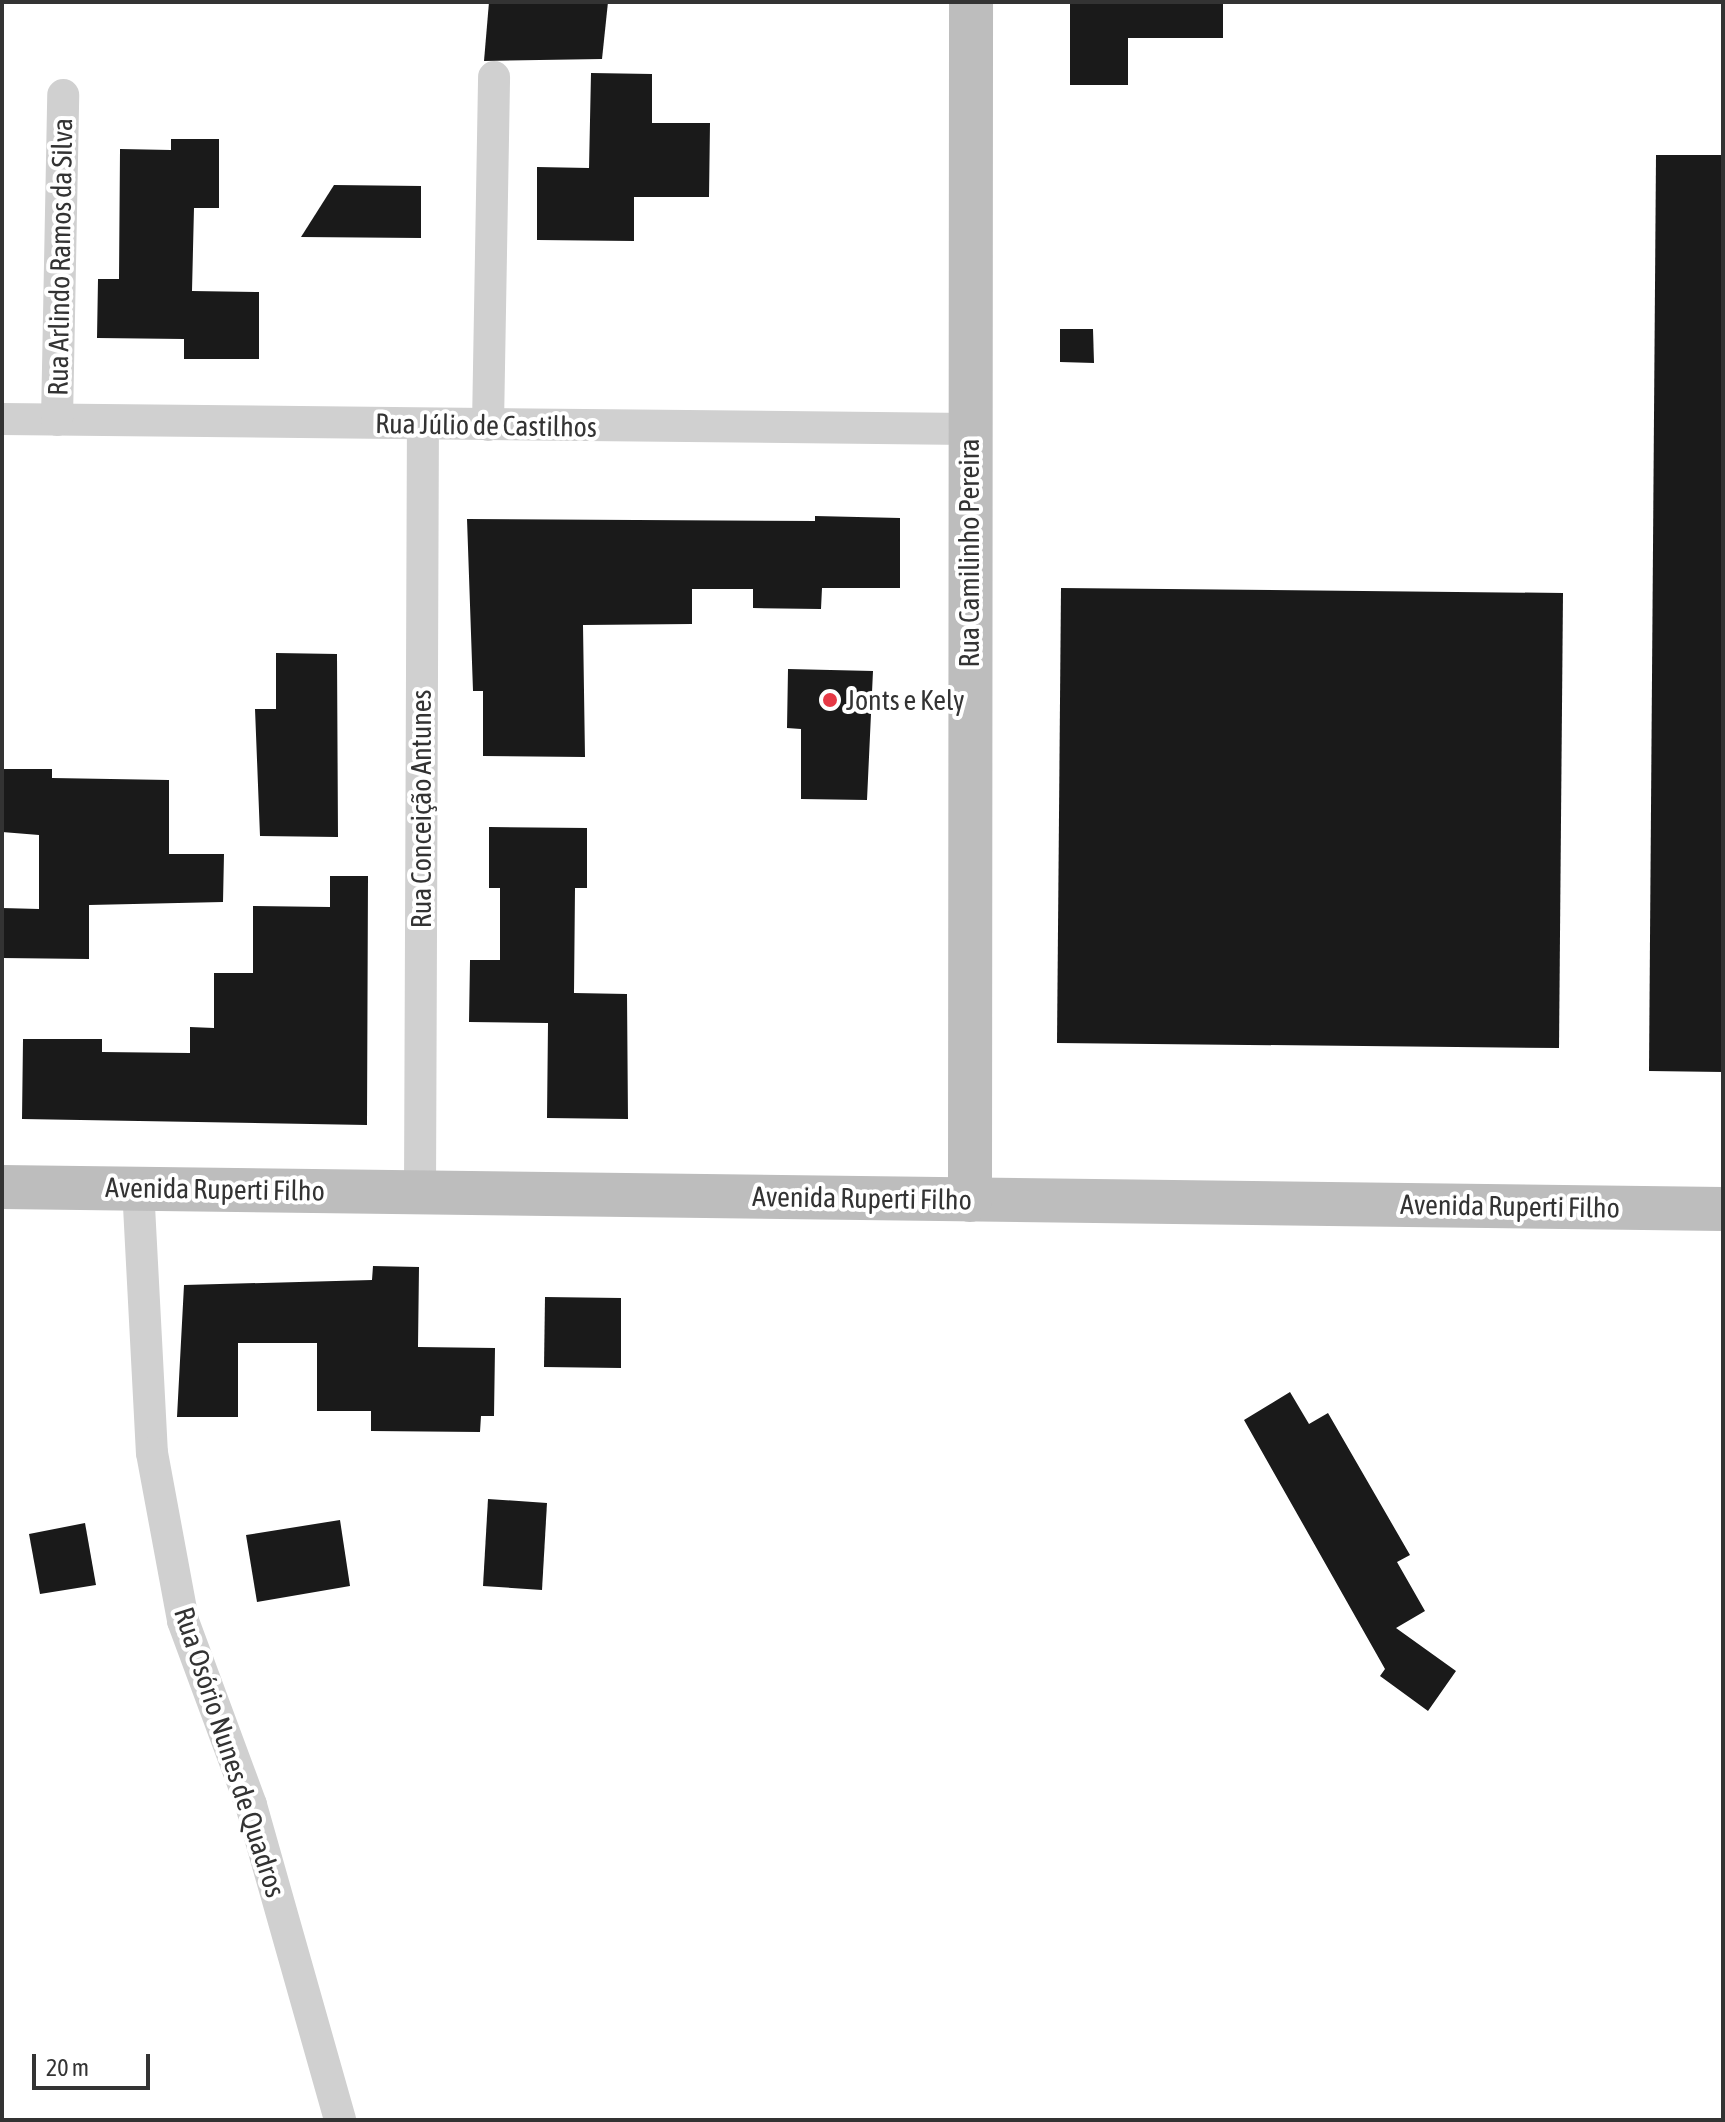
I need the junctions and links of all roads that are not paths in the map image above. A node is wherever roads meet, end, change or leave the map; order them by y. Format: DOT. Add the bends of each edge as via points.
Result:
graph roads {
  1 [pos="971,2"];
  2 [pos="494,77"];
  3 [pos="63,95"];
  4 [pos="2,419"];
  5 [pos="57,420"];
  6 [pos="423,424"];
  7 [pos="488,425"];
  8 [pos="969,429"];
  9 [pos="2,1187"];
  10 [pos="138,1187"];
  11 [pos="420,1193"];
  12 [pos="970,1200"];
  13 [pos="1723,1209"];
  14 [pos="340,2120"];
  1 -- 8 [label="main road, Rua Camilinho Pereira"];
  2 -- 7 [label="street"];
  3 -- 5 [label="street, Rua Arlindo Ramos da Silva"];
  4 -- 5 [label="street, Rua Júlio de Castilhos"];
  5 -- 6 [label="street, Rua Júlio de Castilhos"];
  6 -- 7 [label="street, Rua Júlio de Castilhos"];
  6 -- 11 [label="street, Rua Conceição Antunes"];
  7 -- 8 [label="street, Rua Júlio de Castilhos"];
  8 -- 12 [label="main road, Rua Camilinho Pereira"];
  9 -- 10 [label="main road, Avenida Ruperti Filho"];
  10 -- 11 [label="main road, Avenida Ruperti Filho"];
  10 -- 14 [label="street, Rua Osório Nunes de Quadros" via="152,1453 183,1621 251,1805"];
  11 -- 12 [label="main road, Avenida Ruperti Filho"];
  12 -- 13 [label="main road, Avenida Ruperti Filho"];
}
